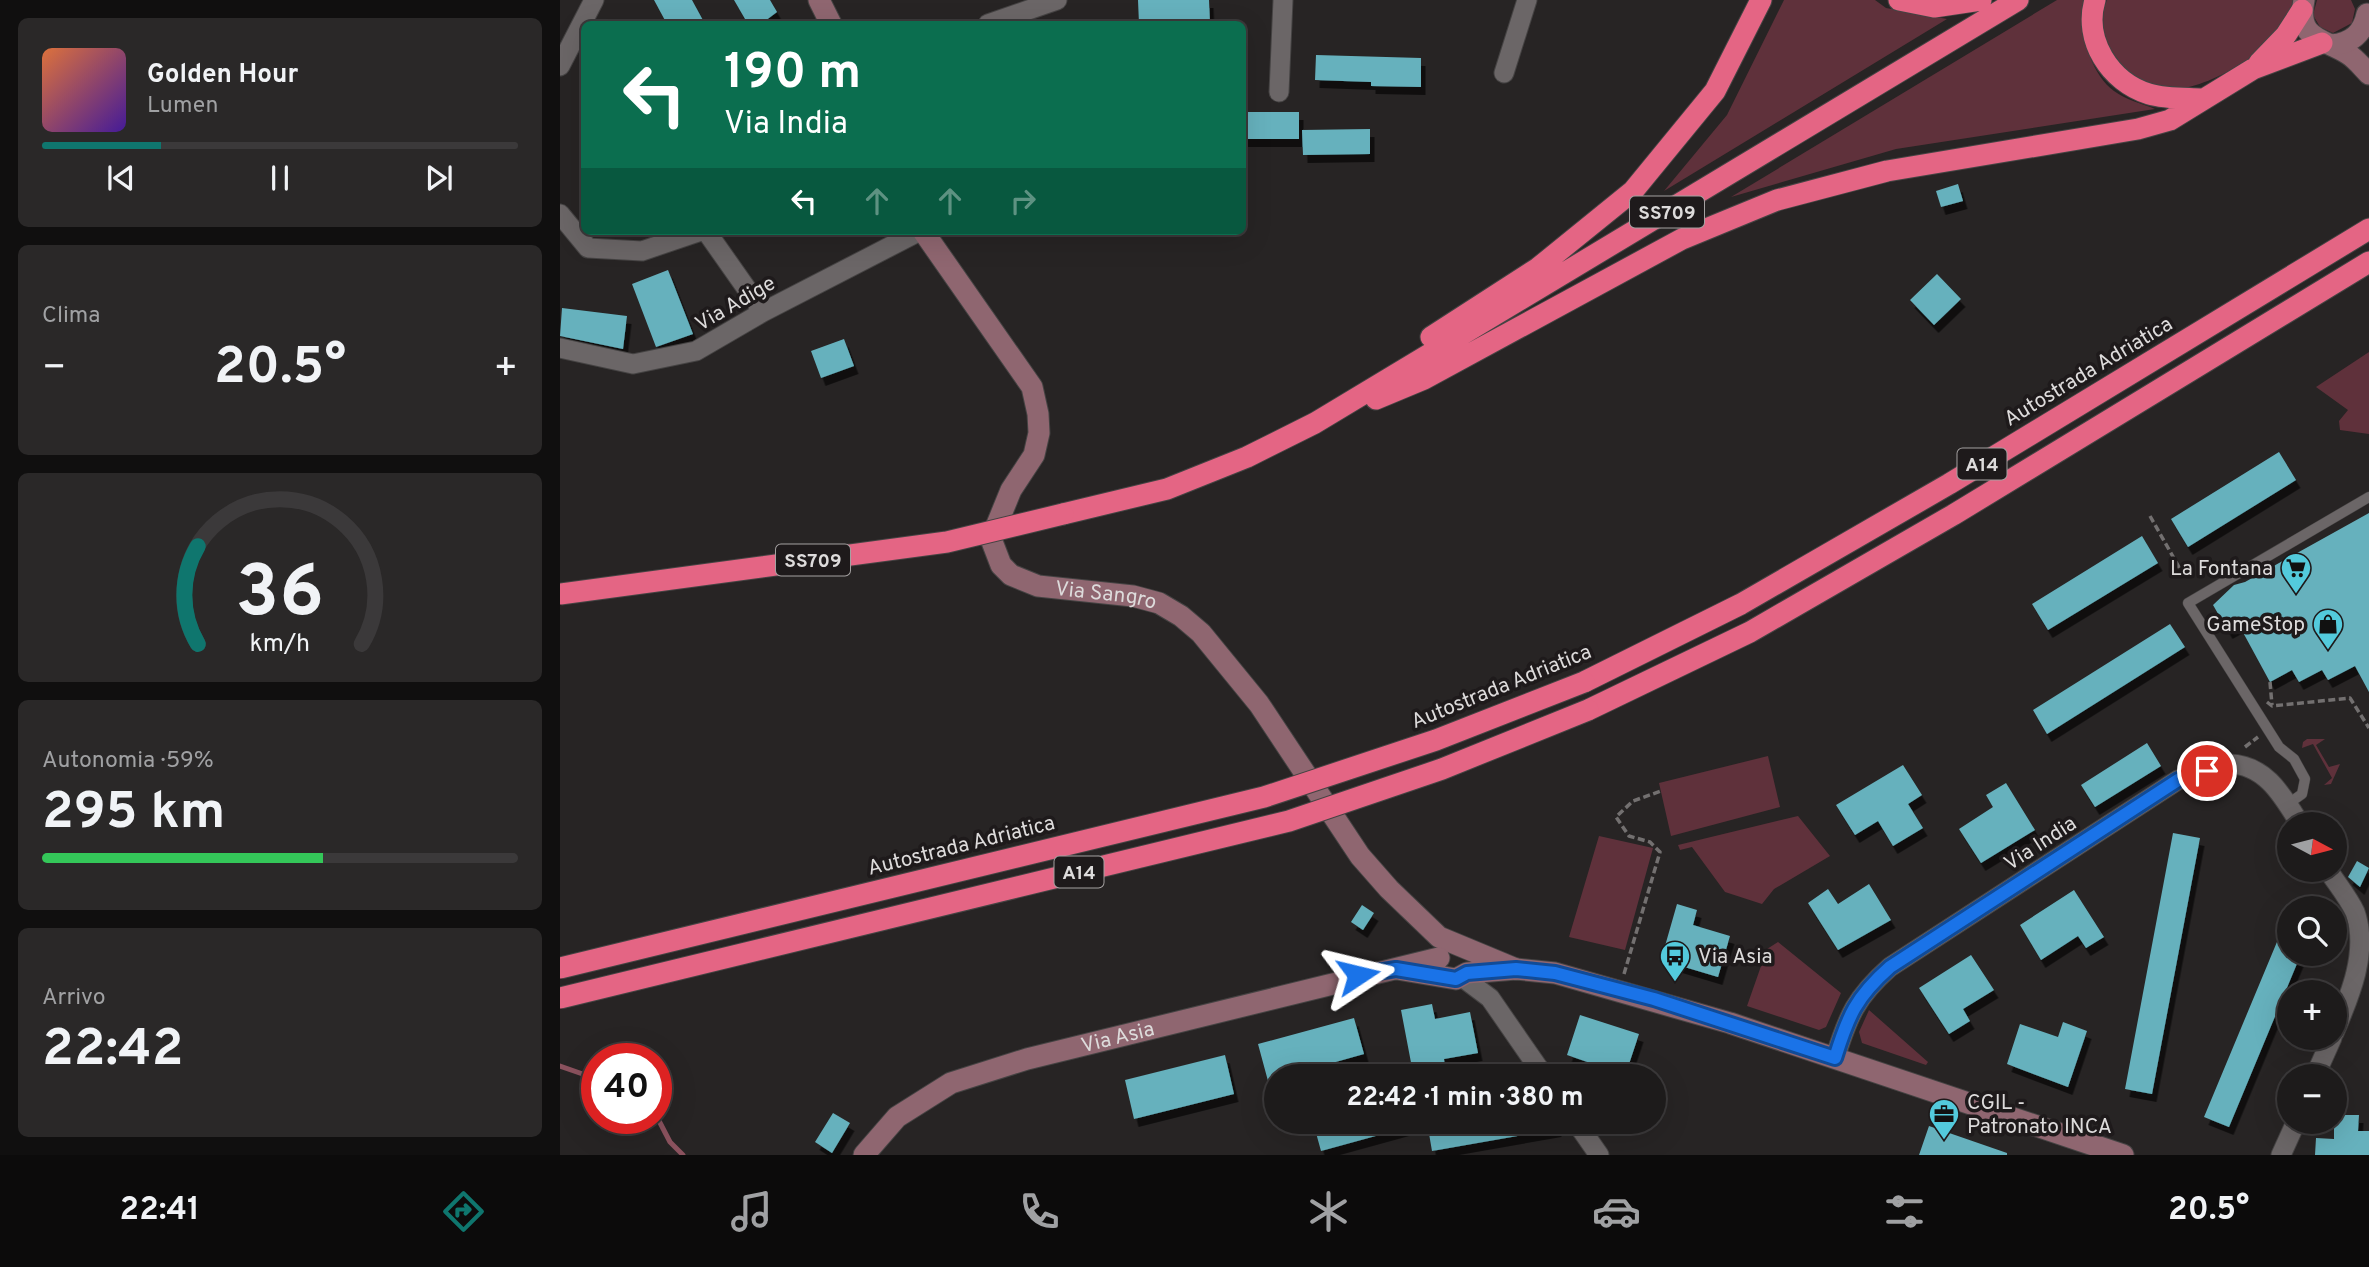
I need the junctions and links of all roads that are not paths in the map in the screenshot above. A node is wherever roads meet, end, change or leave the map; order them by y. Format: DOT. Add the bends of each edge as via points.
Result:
graph roads {
  1 [pos="594,0"];
  2 [pos="819,0"];
  3 [pos="1057,0"];
  4 [pos="1283,0"];
  5 [pos="1527,0"];
  6 [pos="1761,0"];
  7 [pos="1899,0"];
  8 [pos="1981,0"];
  9 [pos="2018,0"];
  10 [pos="2095,0"];
  11 [pos="2303,5"];
  12 [pos="2367,13"];
  13 [pos="583,21"];
  14 [pos="830,21"];
  15 [pos="997,21"];
  16 [pos="581,25"];
  17 [pos="2327,44"];
  18 [pos="560,66"];
  19 [pos="2253,69"];
  20 [pos="1504,73"];
  21 [pos="2369,74"];
  22 [pos="1279,92"];
  23 [pos="2203,99"];
  24 [pos="560,215"];
  25 [pos="2369,229"];
  26 [pos="691,235"];
  27 [pos="706,235"];
  28 [pos="914,235"];
  29 [pos="925,235"];
  30 [pos="2369,262"];
  31 [pos="763,312"];
  32 [pos="560,348"];
  33 [pos="1315,423"];
  34 [pos="2369,497"];
  35 [pos="560,594"];
  36 [pos="2288,804"];
  37 [pos="2293,812"];
  38 [pos="2336,882"];
  39 [pos="1449,949"];
  40 [pos="560,968"];
  41 [pos="1396,969"];
  42 [pos="1516,969"];
  43 [pos="1491,971"];
  44 [pos="1460,976"];
  45 [pos="560,998"];
  46 [pos="1490,998"];
  47 [pos="2347,1002"];
  48 [pos="1835,1058"];
  49 [pos="1536,1064"];
  50 [pos="1584,1134"];
  51 [pos="2291,1134"];
  52 [pos="864,1155"];
  53 [pos="1599,1155"];
  54 [pos="2123,1155"];
  55 [pos="2281,1155"];
  1 -- 13 [label="street"];
  2 -- 14 [label="street"];
  3 -- 15 [label="street"];
  4 -- 22 [label="street"];
  5 -- 20 [label="street"];
  6 -- 33 [label="highway" via="1715,91 1633,191 1538,268 1333,401"];
  7 -- 8 [label="highway" via="1934,6"];
  9 -- 33 [label="highway, SS709"];
  10 -- 23 [label="highway" via="2094,36 2099,53 2120,78 2146,93"];
  11 -- 17 [label="street" via="2307,30"];
  11 -- 19 [label="highway" via="2286,35"];
  12 -- 17 [label="street" via="2365,24 2352,40"];
  16 -- 18 [label="street"];
  17 -- 19 [label="highway"];
  17 -- 21 [label="street" via="2352,56"];
  19 -- 23 [label="highway"];
  23 -- 33 [label="highway" via="2170,120 2138,129 1887,171 1777,200 1682,239 1424,379"];
  24 -- 26 [label="street" via="587,248 642,251"];
  25 -- 40 [label="highway, Autostrada Adriatica / A14, bridge" via="1845,544 1741,604 1584,682 1436,740 1265,797"];
  27 -- 31 [label="street"];
  28 -- 31 [label="street, Via Adige"];
  29 -- 39 [label="street, Via Sangro" via="1032,387 1039,433 1034,455 1011,490 991,540 1001,565 1011,575 1038,586 1158,603 1201,633 1259,704 1360,856"];
  30 -- 45 [label="highway, A14, bridge" via="1953,515 1750,632 1588,710 1442,769 1289,821"];
  31 -- 32 [label="street, Via Adige" via="696,351 633,364"];
  33 -- 35 [label="highway, SS709, bridge" via="1167,489 947,542"];
  34 -- 36 [label="lane" via="2189,603 2279,747 2294,759 2305,779 2302,794"];
  36 -- 37 [label="street, Via India"];
  36 -- 48 [label="street, Via India" via="2267,777 2246,767 2225,764 2178,780 1890,967 1865,989 1846,1023"];
  38 -- 47 [label="street" via="2356,914 2362,937 2362,957"];
  39 -- 41 [label="street, Via Asia"];
  39 -- 42 [label="street, Via Asia"];
  39 -- 44 [label="street" via="1471,961"];
  39 -- 44 [label="street" via="1440,971"];
  41 -- 44 [label="street, Via Asia"];
  41 -- 52 [label="street, Via Asia" via="1027,1059 951,1083 897,1116"];
  42 -- 43 [label="street, Via Asia"];
  42 -- 48 [label="street, Via Asia" via="1555,973 1619,990"];
  43 -- 44 [label="street, Via Asia"];
  43 -- 46 [label="street"];
  44 -- 46 [label="street"];
  46 -- 49 [label="street"];
  48 -- 54 [label="street, Via Asia"];
  50 -- 53 [label="street"];
  51 -- 55 [label="street"];
}
